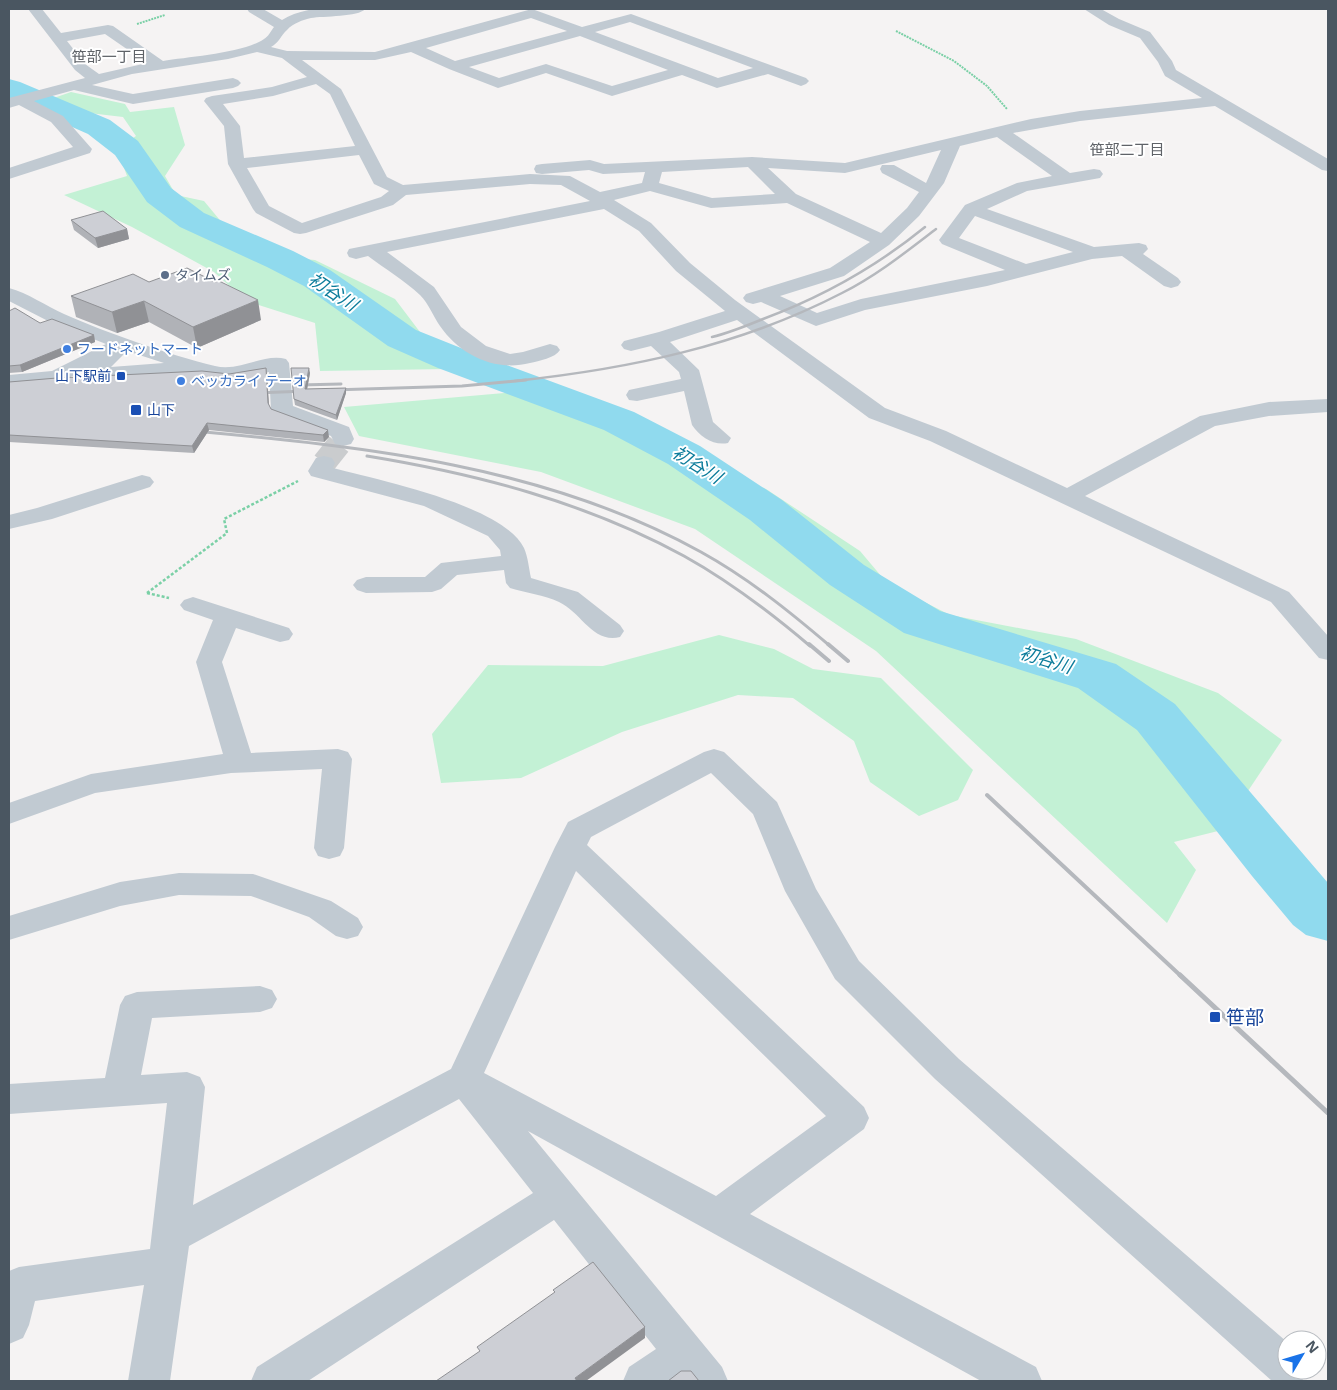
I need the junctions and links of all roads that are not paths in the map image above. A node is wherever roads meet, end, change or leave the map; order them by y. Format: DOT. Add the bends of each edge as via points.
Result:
graph roads {
  1 [pos="254,9"];
  2 [pos="351,9"];
  3 [pos="1091,9"];
  4 [pos="56,11"];
  5 [pos="38,12"];
  6 [pos="282,26"];
  7 [pos="581,32"];
  8 [pos="58,38"];
  9 [pos="413,47"];
  10 [pos="257,48"];
  11 [pos="287,55"];
  12 [pos="160,65"];
  13 [pos="454,66"];
  14 [pos="768,69"];
  15 [pos="683,70"];
  16 [pos="264,77"];
  17 [pos="95,78"];
  18 [pos="318,79"];
  19 [pos="801,81"];
  20 [pos="72,85"];
  21 [pos="1218,101"];
  22 [pos="15,102"];
  23 [pos="999,131"];
  24 [pos="953,142"];
  25 [pos="364,150"];
  26 [pos="752,162"];
  27 [pos="236,164"];
  28 [pos="1328,166"];
  29 [pos="655,167"];
  30 [pos="888,170"];
  31 [pos="518,172"];
  32 [pos="9,174"];
  33 [pos="1094,174"];
  34 [pos="1067,179"];
  35 [pos="650,186"];
  36 [pos="401,190"];
  37 [pos="929,191"];
  38 [pos="790,198"];
  39 [pos="603,200"];
  40 [pos="972,209"];
  41 [pos="883,241"];
  42 [pos="1092,252"];
  43 [pos="1023,270"];
  44 [pos="1171,282"];
  45 [pos="9,294"];
  46 [pos="762,295"];
  47 [pos="734,308"];
  48 [pos="655,340"];
  49 [pos="123,343"];
  50 [pos="631,345"];
  51 [pos="550,350"];
  52 [pos="194,367"];
  53 [pos="9,381"];
  54 [pos="693,383"];
  55 [pos="637,395"];
  56 [pos="1328,405"];
  57 [pos="720,438"];
  58 [pos="343,439"];
  59 [pos="322,467"];
  60 [pos="142,482"];
  61 [pos="1067,497"];
  62 [pos="9,522"];
  63 [pos="514,562"];
  64 [pos="366,585"];
  65 [pos="193,605"];
  66 [pos="227,618"];
  67 [pos="612,631"];
  68 [pos="280,634"];
  69 [pos="1328,652"];
  70 [pos="240,763"];
  71 [pos="9,814"];
  72 [pos="570,847"];
  73 [pos="329,848"];
  74 [pos="347,927"];
  75 [pos="9,928"];
  76 [pos="260,1000"];
  77 [pos="464,1079"];
  78 [pos="120,1092"];
  79 [pos="9,1099"];
  80 [pos="558,1197"];
  81 [pos="716,1217"];
  82 [pos="169,1250"];
  83 [pos="9,1325"];
  84 [pos="1277,1359"];
  85 [pos="695,1367"];
  86 [pos="149,1381"];
  87 [pos="272,1381"];
  88 [pos="644,1381"];
  89 [pos="1021,1381"];
  1 -- 6 [label="street"];
  2 -- 6 [label="street" via="302,16"];
  3 -- 21 [label="street" via="1145,35 1170,73"];
  4 -- 5 [label="street"];
  5 -- 8 [label="street"];
  6 -- 10 [label="street" via="270,42"];
  7 -- 9 [label="street" via="532,13"];
  7 -- 13 [label="street"];
  7 -- 14 [label="street" via="630,18"];
  7 -- 15 [label="street"];
  8 -- 12 [label="street" via="108,29"];
  8 -- 17 [label="street" via="80,67"];
  9 -- 11 [label="street" via="375,56"];
  9 -- 13 [label="street"];
  10 -- 11 [label="street"];
  10 -- 12 [label="street"];
  11 -- 18 [label="street"];
  12 -- 17 [label="street"];
  13 -- 15 [label="street" via="498,83 546,68 612,91"];
  14 -- 15 [label="street" via="717,83"];
  14 -- 19 [label="street"];
  16 -- 20 [label="street" via="133,99"];
  17 -- 20 [label="street"];
  18 -- 25 [label="street" via="336,92"];
  18 -- 27 [label="street" via="212,101 232,126"];
  20 -- 22 [label="street"];
  21 -- 23 [label="street" via="1080,116"];
  21 -- 28 [label="street"];
  22 -- 32 [label="street" via="57,119 84,149"];
  23 -- 24 [label="street"];
  23 -- 34 [label="street"];
  24 -- 26 [label="street" via="845,168"];
  24 -- 37 [label="street" via="938,179"];
  25 -- 27 [label="street"];
  25 -- 36 [label="street" via="380,180"];
  26 -- 29 [label="street"];
  26 -- 38 [label="street"];
  27 -- 36 [label="street" via="262,209 300,228 387,201"];
  29 -- 31 [label="street" via="603,169 590,165"];
  29 -- 35 [label="street"];
  30 -- 37 [label="street"];
  33 -- 34 [label="street"];
  34 -- 40 [label="street" via="1023,188"];
  35 -- 38 [label="street" via="711,203"];
  35 -- 39 [label="street"];
  36 -- 39 [label="street" via="530,179 564,180"];
  37 -- 41 [label="street"];
  38 -- 41 [label="street"];
  39 -- 47 [label="street" via="645,227 683,267"];
  39 -- 51 [label="street" via="364,251 426,290 457,335 474,348 520,360"];
  40 -- 42 [label="street"];
  40 -- 43 [label="street" via="948,240"];
  41 -- 46 [label="street" via="837,272"];
  42 -- 43 [label="street"];
  42 -- 44 [label="street" via="1133,250"];
  43 -- 46 [label="street" via="862,305 816,320"];
  45 -- 49 [label="street" via="57,318"];
  46 -- 47 [label="street"];
  47 -- 48 [label="street"];
  47 -- 61 [label="street" via="877,413 938,436"];
  48 -- 50 [label="street"];
  48 -- 54 [label="street" via="689,370"];
  49 -- 52 [label="street"];
  49 -- 52 [label="street" via="100,366 100,374"];
  49 -- 53 [label="street" via="57,377"];
  52 -- 58 [label="street" via="216,373 237,373 279,363 282,410 342,432"];
  54 -- 55 [label="street"];
  54 -- 57 [label="street" via="704,425"];
  56 -- 61 [label="street" via="1269,409 1208,421"];
  59 -- 63 [label="street" via="432,501 497,531 512,549"];
  60 -- 62 [label="street"];
  61 -- 69 [label="street" via="1280,597"];
  63 -- 64 [label="street" via="450,568 432,584"];
  63 -- 67 [label="street" via="519,584 569,598"];
  65 -- 66 [label="street"];
  66 -- 68 [label="street"];
  66 -- 70 [label="street" via="209,662"];
  70 -- 71 [label="street" via="91,784"];
  70 -- 73 [label="street" via="338,759"];
  72 -- 77 [label="street"];
  72 -- 81 [label="street" via="851,1118"];
  72 -- 84 [label="street" via="579,830 714,758 766,809 801,891 847,970 947,1069"];
  74 -- 75 [label="street" via="320,909 253,885 180,884 120,894"];
  76 -- 78 [label="street" via="137,1004"];
  77 -- 80 [label="street"];
  77 -- 81 [label="street"];
  77 -- 82 [label="street"];
  78 -- 79 [label="street"];
  78 -- 82 [label="street" via="187,1087"];
  80 -- 85 [label="street"];
  80 -- 87 [label="street"];
  81 -- 89 [label="street"];
  82 -- 83 [label="street" via="19,1285"];
  82 -- 86 [label="street"];
  85 -- 88 [label="street"];
}
